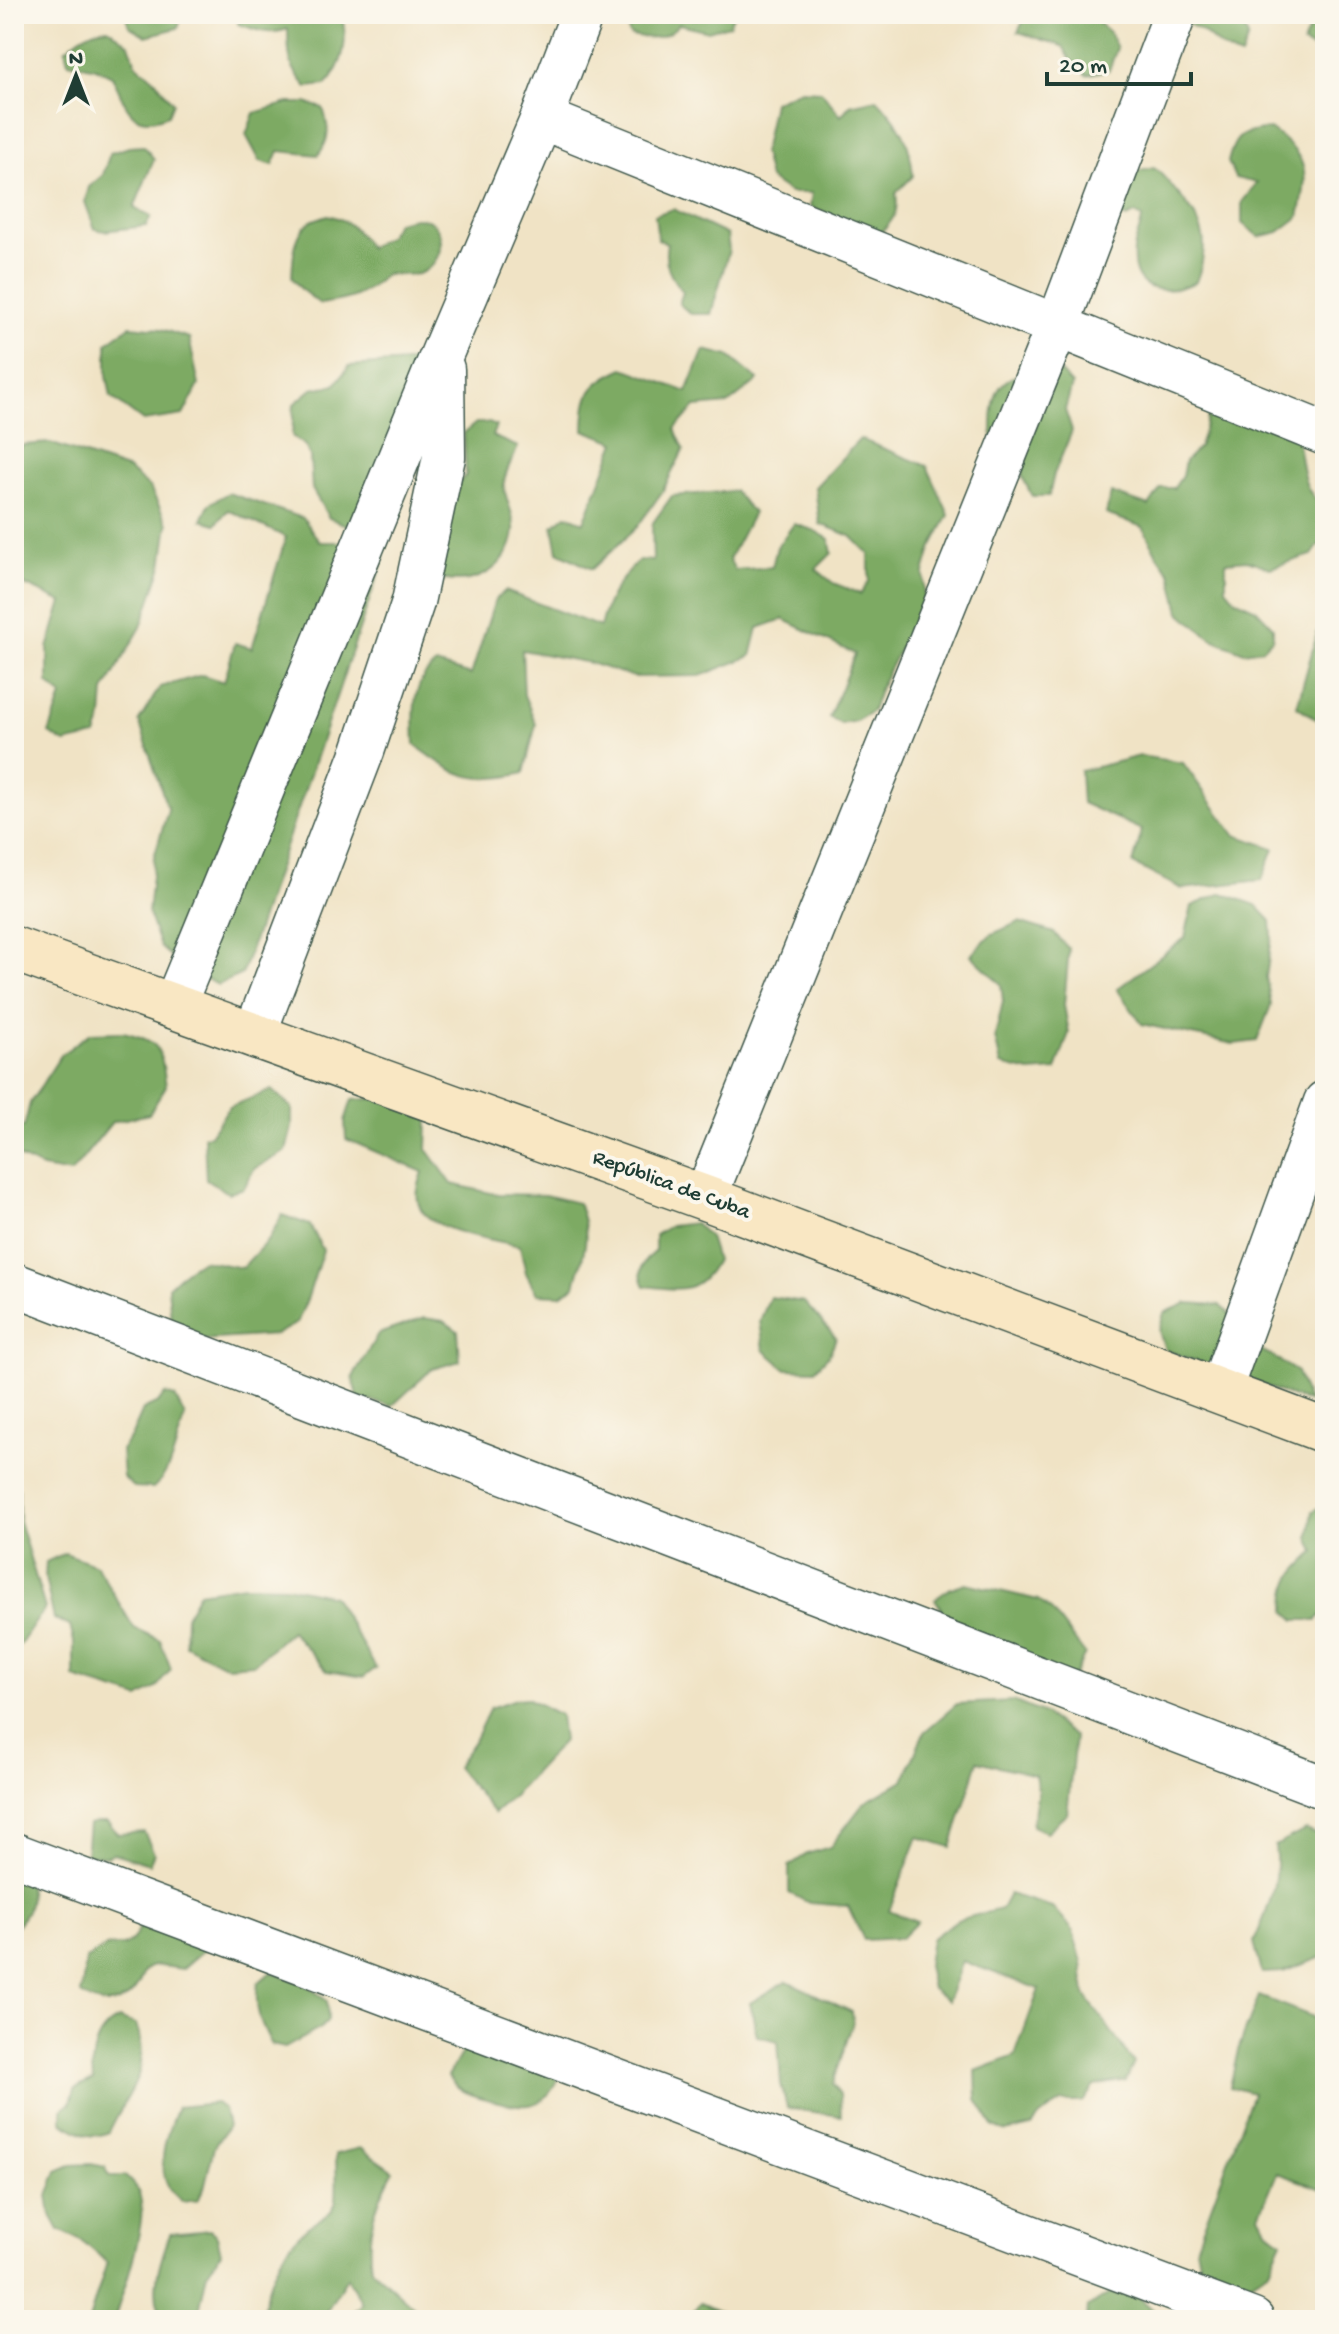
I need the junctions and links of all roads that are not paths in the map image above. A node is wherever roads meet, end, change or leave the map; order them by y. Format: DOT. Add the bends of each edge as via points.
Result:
graph roads {
  1 [pos="582,14"];
  2 [pos="1175,14"];
  3 [pos="542,118"];
  4 [pos="1057,327"];
  5 [pos="443,351"];
  6 [pos="1325,434"];
  7 [pos="14,949"];
  8 [pos="174,1006"];
  9 [pos="254,1036"];
  10 [pos="1325,1102"];
  11 [pos="705,1198"];
  12 [pos="14,1284"];
  13 [pos="1220,1391"];
  14 [pos="1325,1431"];
  15 [pos="1325,1788"];
  16 [pos="14,1854"];
  17 [pos="1253,2320"];
  1 -- 3 [label="street"];
  2 -- 4 [label="street"];
  3 -- 4 [label="street"];
  3 -- 5 [label="street"];
  4 -- 6 [label="street"];
  4 -- 11 [label="street"];
  5 -- 8 [label="street"];
  5 -- 9 [label="street" via="444,457 413,602 363,751"];
  7 -- 8 [label="main road, República de Cuba"];
  8 -- 9 [label="main road, República de Cuba"];
  9 -- 11 [label="main road, República de Cuba"];
  10 -- 13 [label="street"];
  11 -- 13 [label="main road, República de Cuba"];
  12 -- 15 [label="street"];
  13 -- 14 [label="main road, República de Cuba"];
  16 -- 17 [label="street"];
}
